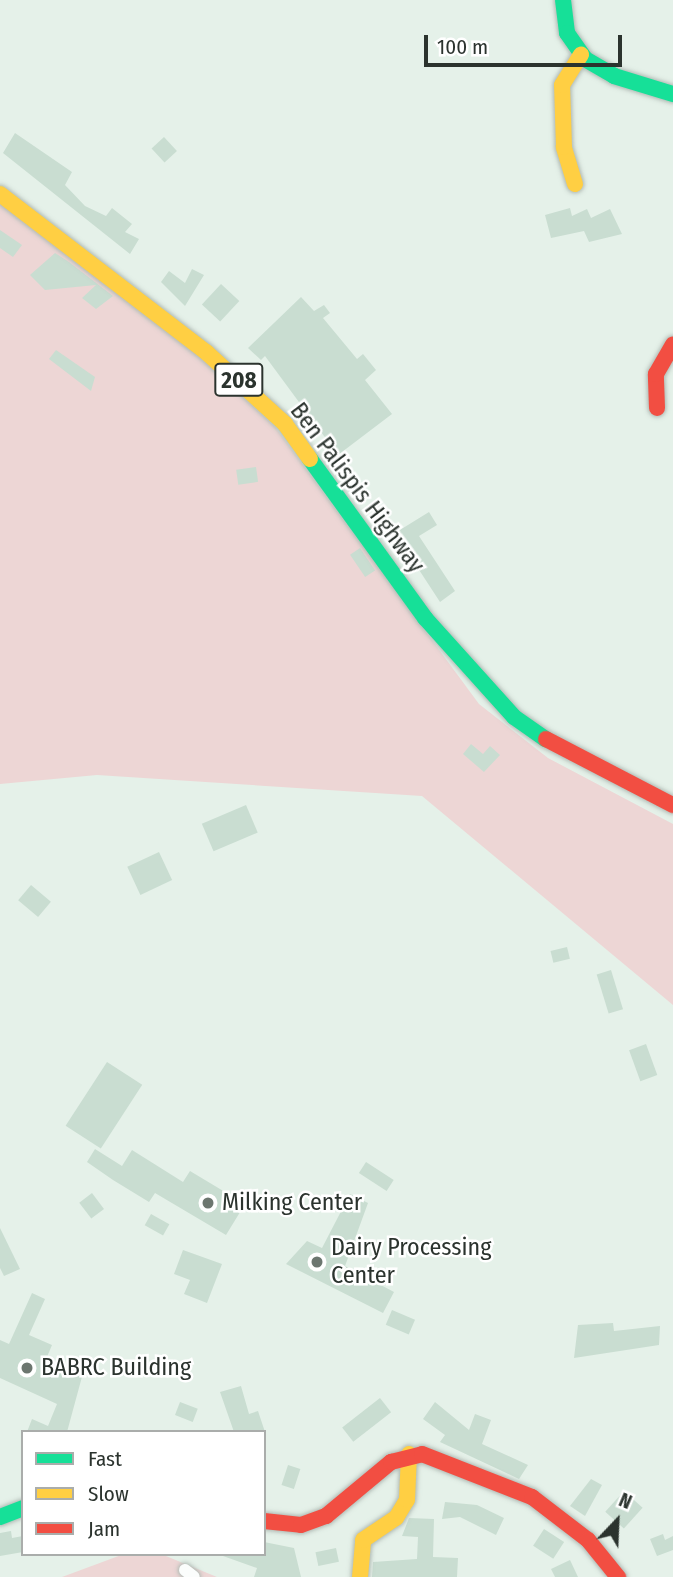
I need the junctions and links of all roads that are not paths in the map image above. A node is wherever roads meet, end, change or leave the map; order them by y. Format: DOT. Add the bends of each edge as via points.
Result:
graph roads {
  1 [pos="563,0"];
  2 [pos="581,55"];
  3 [pos="673,94"];
  4 [pos="575,184"];
  5 [pos="0,194"];
  6 [pos="673,344"];
  7 [pos="657,408"];
  8 [pos="673,804"];
  9 [pos="409,1454"];
  10 [pos="21,1509"];
  11 [pos="0,1517"];
  12 [pos="266,1521"];
  13 [pos="360,1577"];
  14 [pos="618,1577"];
  1 -- 2 [label="main road" via="567,33"];
  2 -- 3 [label="main road" via="614,76"];
  2 -- 4 [label="main road" via="562,85 564,147"];
  5 -- 8 [label="main road, Ben Palispis Highway / 208" via="206,352 285,425 425,618 514,717 558,748"];
  6 -- 7 [label="main road" via="656,374"];
  9 -- 12 [label="main road" via="327,1516 302,1525"];
  9 -- 13 [label="main road" via="407,1500 396,1518 363,1539"];
  9 -- 14 [label="main road" via="469,1468 531,1497 588,1539"];
  10 -- 11 [label="main road"];
}
